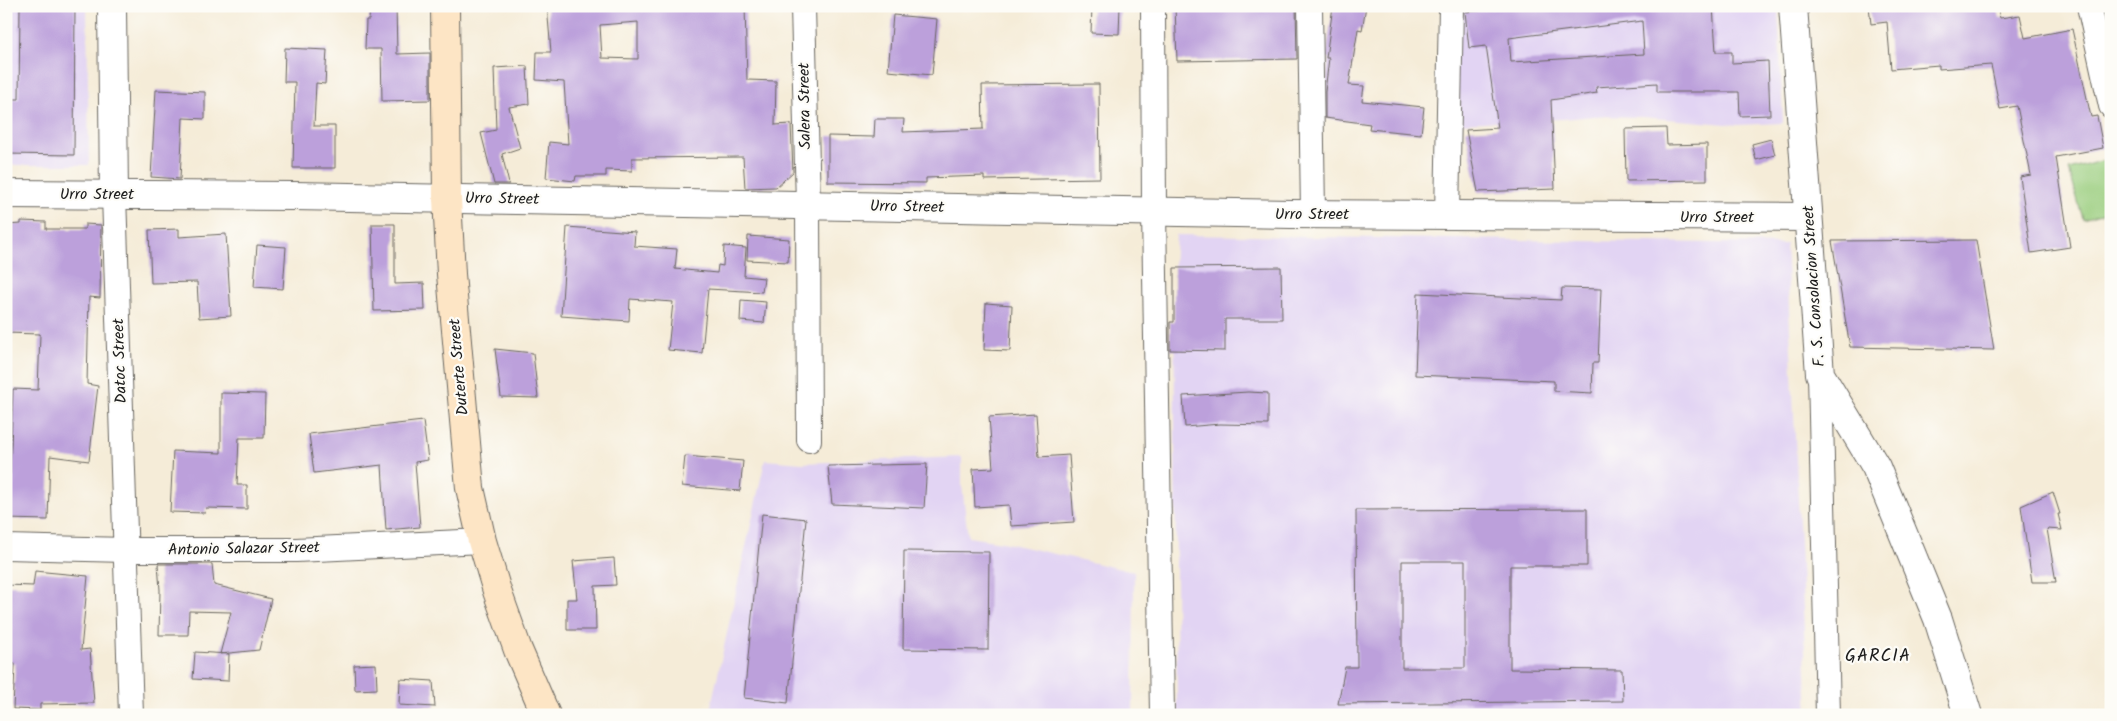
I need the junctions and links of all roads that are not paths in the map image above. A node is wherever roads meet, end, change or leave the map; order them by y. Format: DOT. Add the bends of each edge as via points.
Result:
graph roads {
  1 [pos="112,6"];
  2 [pos="445,6"];
  3 [pos="803,6"];
  4 [pos="1153,6"];
  5 [pos="1310,6"];
  6 [pos="1451,6"];
  7 [pos="1794,6"];
  8 [pos="2089,6"];
  9 [pos="2111,106"];
  10 [pos="6,194"];
  11 [pos="114,194"];
  12 [pos="447,198"];
  13 [pos="808,205"];
  14 [pos="1154,212"];
  15 [pos="1313,214"];
  16 [pos="1447,214"];
  17 [pos="1808,217"];
  18 [pos="1820,374"];
  19 [pos="809,440"];
  20 [pos="482,541"];
  21 [pos="6,547"];
  22 [pos="126,550"];
  23 [pos="130,715"];
  24 [pos="546,715"];
  25 [pos="1162,715"];
  26 [pos="1828,715"];
  27 [pos="1968,715"];
  1 -- 11 [label="street, Datoc Street"];
  2 -- 12 [label="main road, Duterte Street"];
  3 -- 13 [label="street, Salera Street"];
  4 -- 14 [label="street"];
  5 -- 15 [label="street"];
  6 -- 16 [label="street"];
  7 -- 17 [label="street, F. S. Consolacion Street"];
  8 -- 9 [label="street"];
  10 -- 11 [label="street, Urro Street"];
  11 -- 12 [label="street, Urro Street"];
  11 -- 22 [label="street, Datoc Street"];
  12 -- 13 [label="street, Urro Street"];
  12 -- 20 [label="main road, Duterte Street" via="470,488"];
  13 -- 14 [label="street, Urro Street"];
  13 -- 19 [label="street, Salera Street"];
  14 -- 15 [label="street, Urro Street"];
  14 -- 25 [label="street"];
  15 -- 16 [label="street, Urro Street"];
  16 -- 17 [label="street, Urro Street"];
  17 -- 18 [label="street, F. S. Consolacion Street"];
  18 -- 26 [label="street"];
  18 -- 27 [label="street, F. S. Consolacion Street" via="1876,467 1938,619"];
  20 -- 22 [label="street, Antonio Salazar Street" via="296,550"];
  20 -- 24 [label="main road, Duterte Street" via="518,650"];
  21 -- 22 [label="street, Antonio Salazar Street"];
  22 -- 23 [label="street, Datoc Street"];
}
